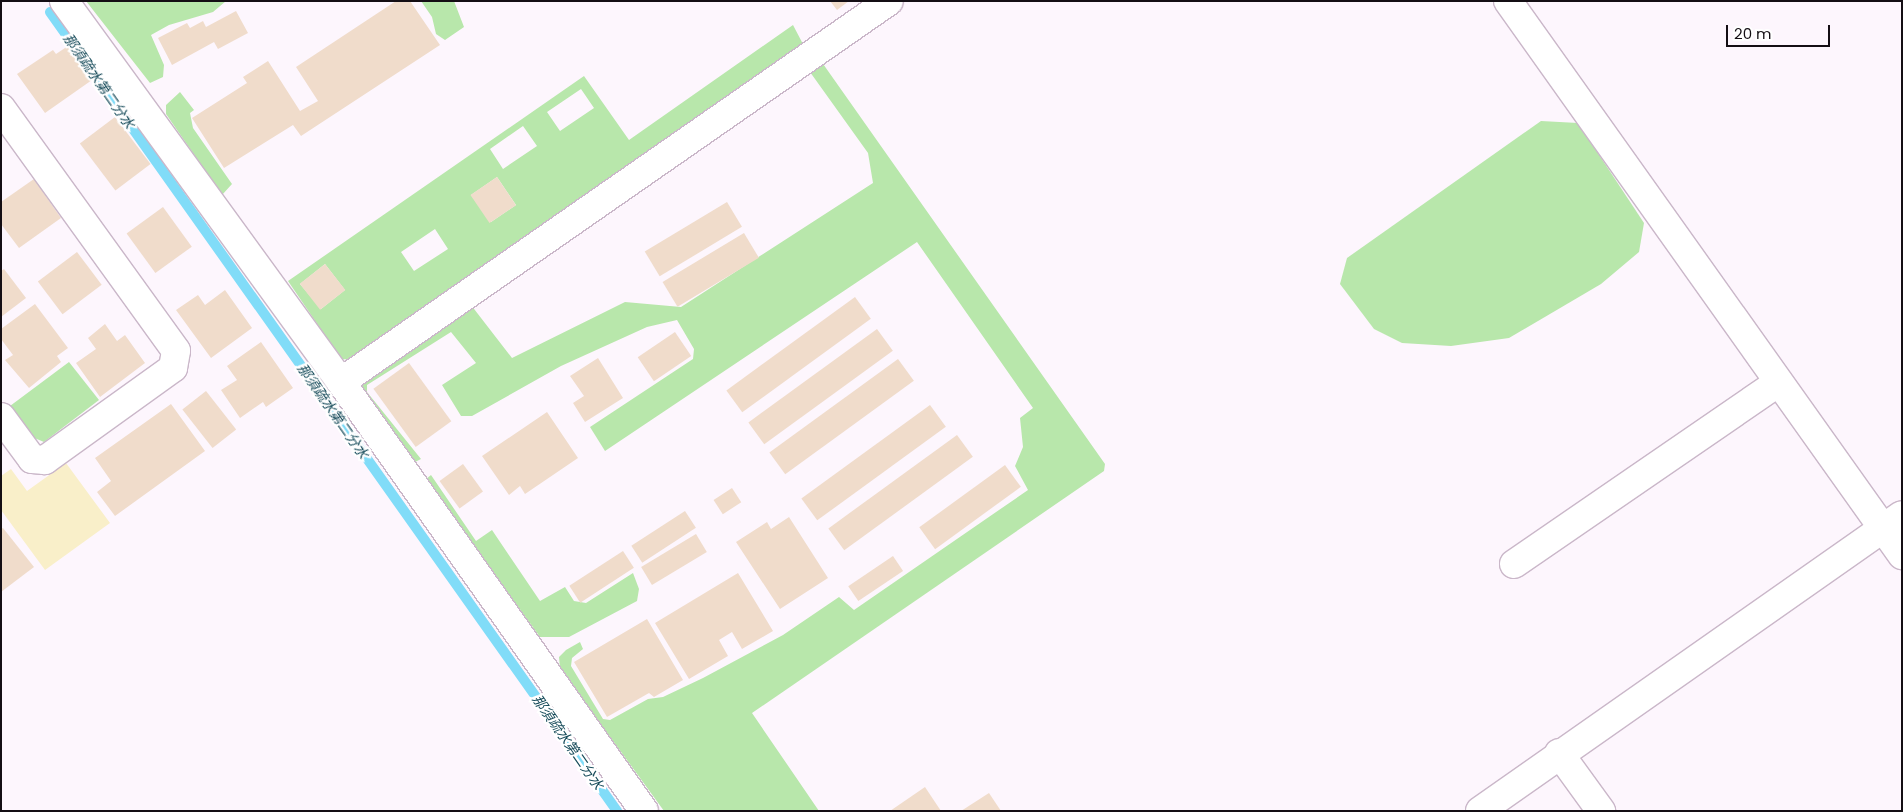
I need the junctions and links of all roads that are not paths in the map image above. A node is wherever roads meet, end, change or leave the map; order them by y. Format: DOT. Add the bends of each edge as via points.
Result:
graph roads {
  1 [pos="64,1"];
  2 [pos="889,1"];
  3 [pos="1508,1"];
  4 [pos="1,108"];
  5 [pos="341,382"];
  6 [pos="1779,382"];
  7 [pos="1,417"];
  8 [pos="1892,522"];
  9 [pos="1902,555"];
  10 [pos="1514,564"];
  11 [pos="1559,753"];
  12 [pos="644,811"];
  13 [pos="1480,811"];
  14 [pos="1601,811"];
  1 -- 5 [label="street"];
  2 -- 5 [label="street"];
  3 -- 6 [label="street"];
  4 -- 7 [label="street" via="176,351 173,368 45,460 32,459"];
  5 -- 12 [label="street"];
  6 -- 8 [label="street"];
  6 -- 10 [label="street"];
  8 -- 9 [label="street"];
  8 -- 11 [label="street"];
  11 -- 13 [label="street"];
  11 -- 14 [label="street"];
}
